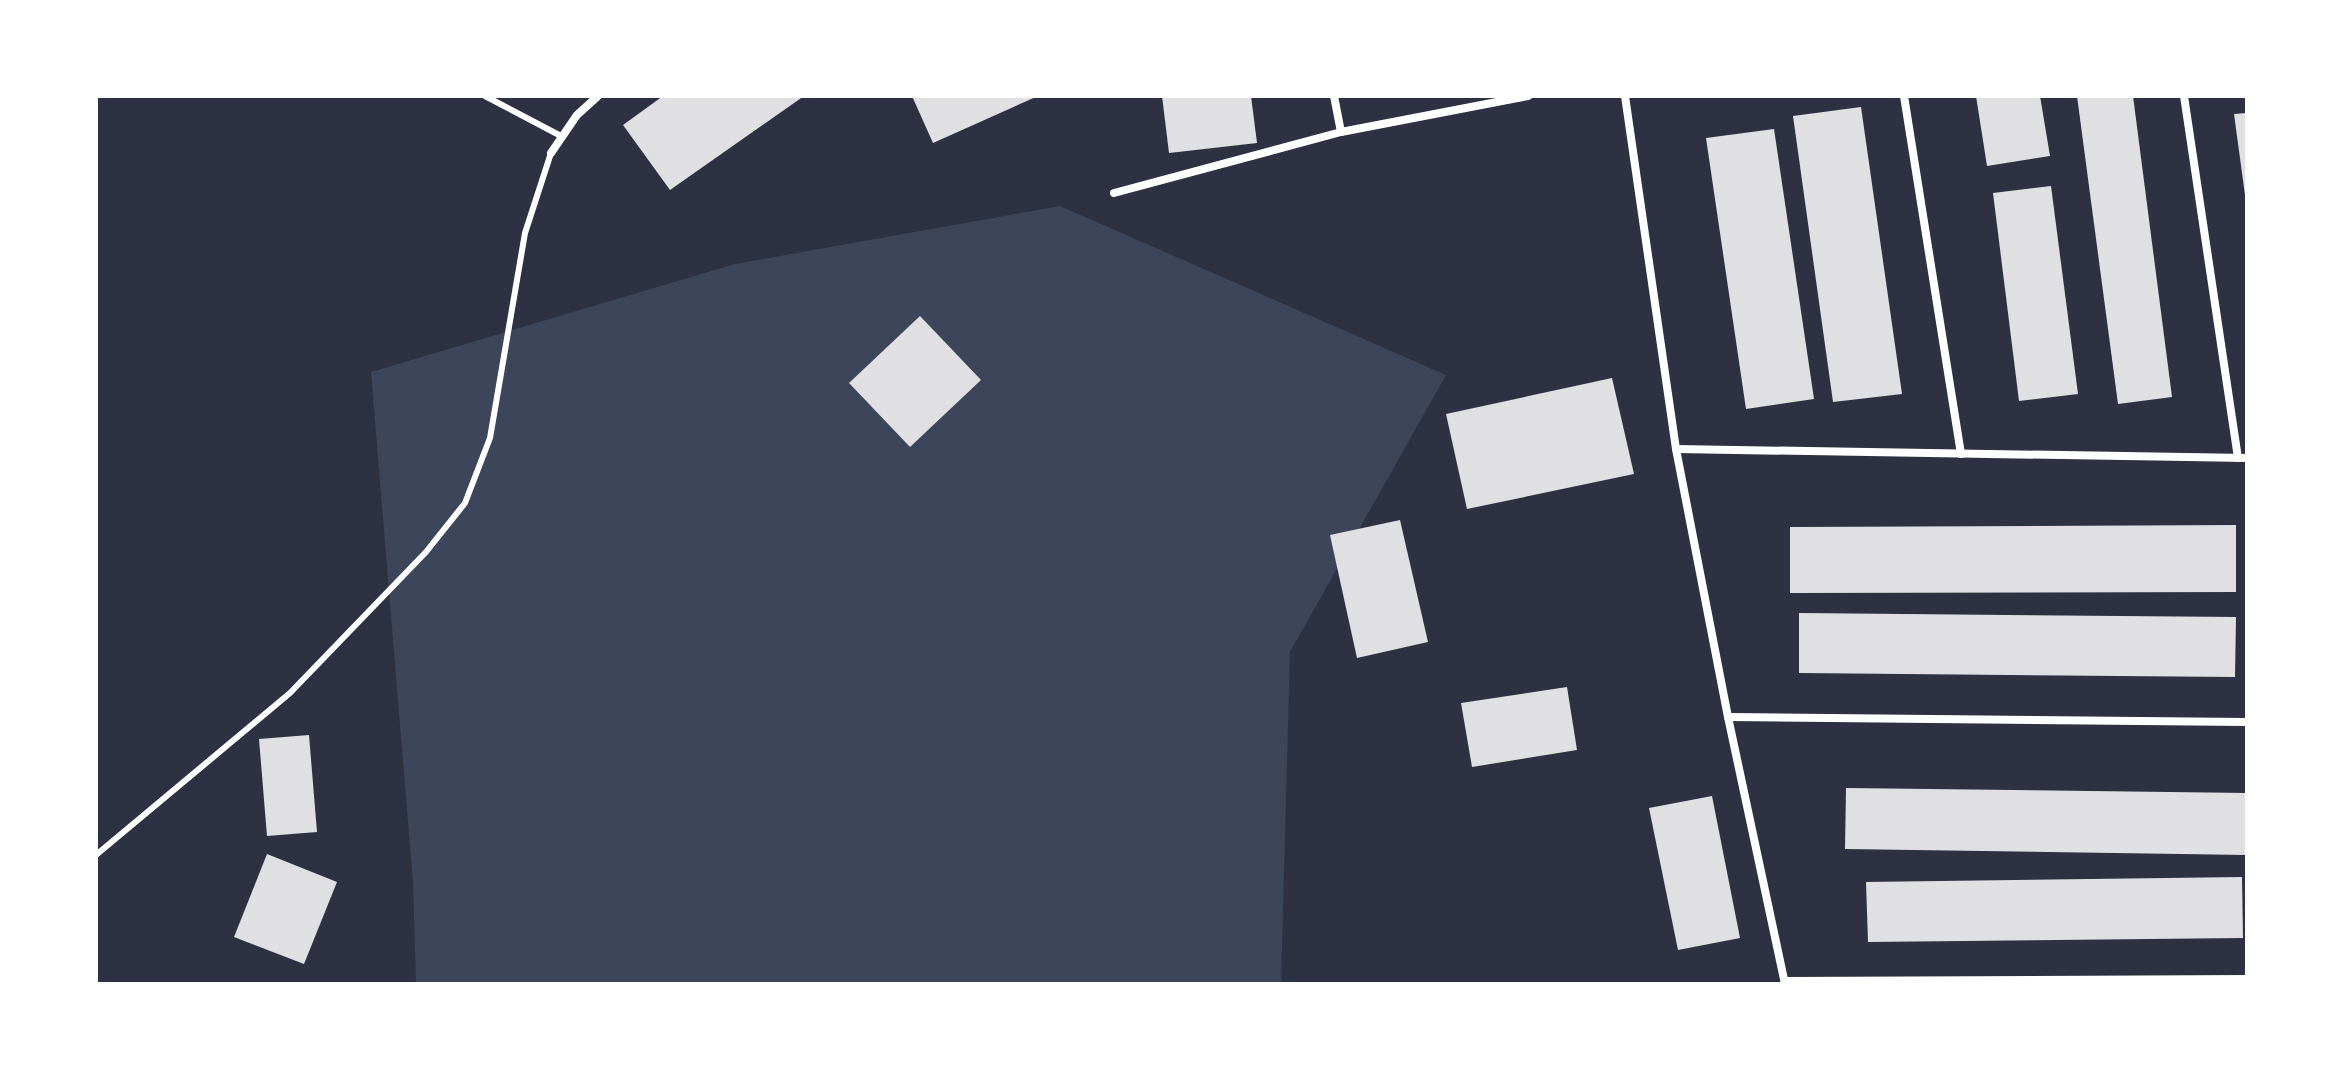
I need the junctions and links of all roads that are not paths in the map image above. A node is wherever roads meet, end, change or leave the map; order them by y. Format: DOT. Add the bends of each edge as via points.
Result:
graph roads {
  1 [pos="485,96"];
  2 [pos="598,96"];
  3 [pos="1334,96"];
  4 [pos="1528,96"];
  5 [pos="1625,96"];
  6 [pos="1904,96"];
  7 [pos="2184,96"];
  8 [pos="1341,132"];
  9 [pos="561,136"];
  10 [pos="551,153"];
  11 [pos="1114,193"];
  12 [pos="1676,449"];
  13 [pos="1961,454"];
  14 [pos="2243,458"];
  15 [pos="1728,717"];
  16 [pos="2247,722"];
  17 [pos="96,855"];
  18 [pos="2247,979"];
  19 [pos="1785,983"];
  1 -- 9 [label="lane"];
  2 -- 9 [label="street"];
  3 -- 8 [label="street"];
  4 -- 8 [label="street"];
  5 -- 12 [label="street"];
  6 -- 13 [label="street"];
  7 -- 14 [label="street"];
  8 -- 11 [label="street"];
  9 -- 10 [label="street"];
  10 -- 17 [label="lane" via="525,233 490,438 465,503 426,552 290,693"];
  12 -- 13 [label="street"];
  12 -- 15 [label="street"];
  13 -- 14 [label="street"];
  15 -- 16 [label="street"];
  15 -- 19 [label="street"];
  18 -- 19 [label="street"];
}
